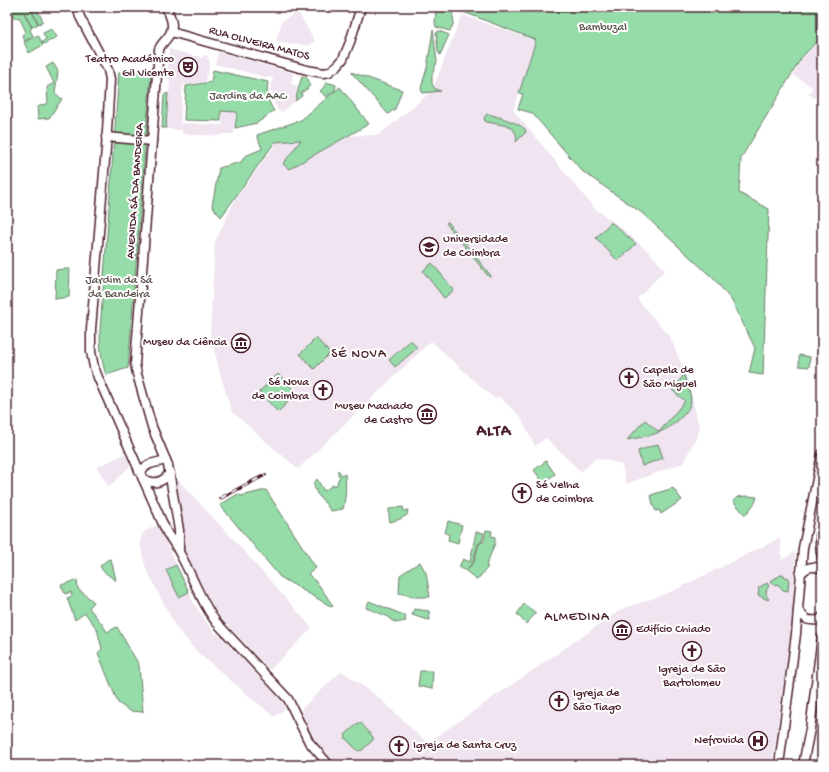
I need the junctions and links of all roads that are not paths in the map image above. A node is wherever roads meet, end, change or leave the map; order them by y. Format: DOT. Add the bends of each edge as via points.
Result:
graph roads {
  1 [pos="77,7"];
  2 [pos="166,7"];
  3 [pos="361,7"];
  4 [pos="171,32"];
  5 [pos="106,137"];
  6 [pos="152,141"];
  7 [pos="822,454"];
  8 [pos="166,460"];
  9 [pos="139,470"];
  10 [pos="170,473"];
  11 [pos="143,479"];
  12 [pos="822,522"];
  13 [pos="179,551"];
  14 [pos="821,556"];
  15 [pos="822,569"];
  16 [pos="800,574"];
  17 [pos="798,610"];
  18 [pos="822,617"];
  19 [pos="822,637"];
  20 [pos="329,765"];
  21 [pos="778,765"];
  22 [pos="803,765"];
  1 -- 5 [label="main road" via="110,74"];
  2 -- 4 [label="main road" via="172,18"];
  3 -- 4 [label="main road, RUA OLIVEIRA MATOS" via="343,59 329,72 324,73"];
  4 -- 6 [label="main road, AVENIDA SÁ DA BANDEIRA" via="159,49"];
  5 -- 6 [label="main road"];
  5 -- 9 [label="main road" via="91,352 99,380"];
  6 -- 8 [label="main road, AVENIDA SÁ DA BANDEIRA" via="135,364 152,427"];
  7 -- 16 [label="main road"];
  8 -- 9 [label="main road"];
  8 -- 10 [label="main road, AVENIDA SÁ DA BANDEIRA"];
  9 -- 11 [label="main road"];
  10 -- 11 [label="main road" via="160,482"];
  10 -- 13 [label="main road, AVENIDA SÁ DA BANDEIRA" via="179,530"];
  11 -- 13 [label="main road" via="167,533"];
  12 -- 14 [label="main road"];
  13 -- 20 [label="main road" via="209,613 288,699 309,742"];
  15 -- 16 [label="main road" via="812,567"];
  16 -- 17 [label="main road"];
  17 -- 18 [label="main road" via="808,620 819,620"];
  17 -- 21 [label="main road"];
  19 -- 22 [label="main road"];
}
